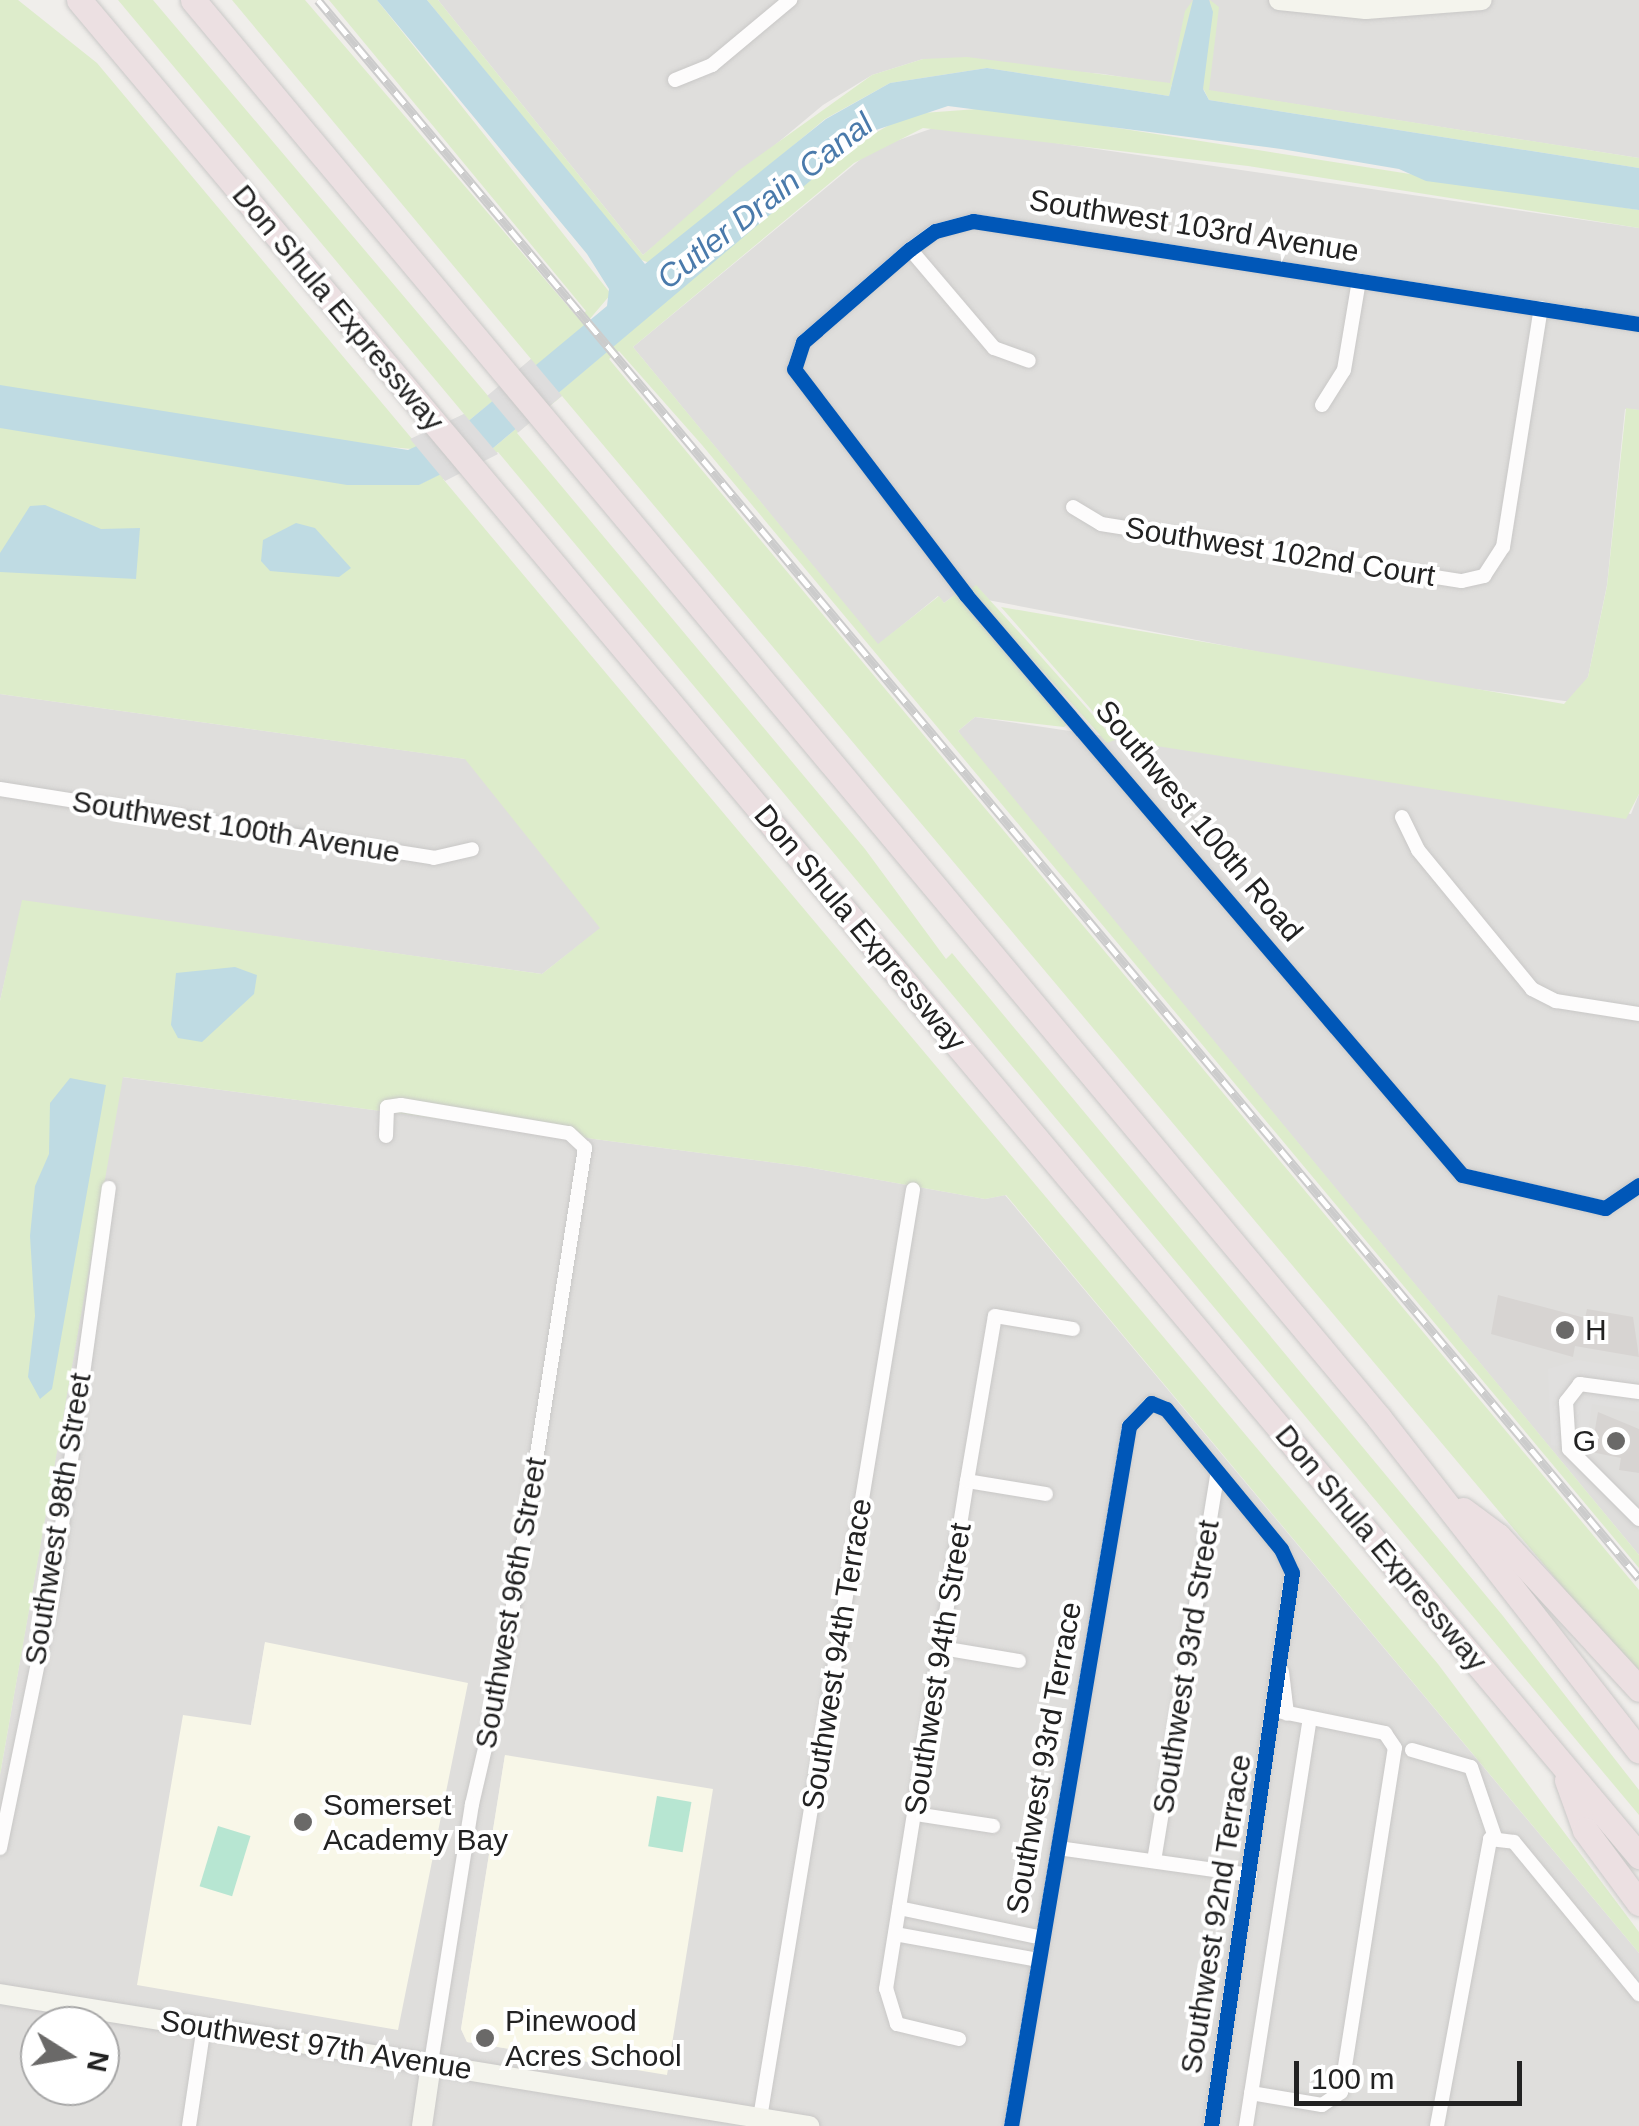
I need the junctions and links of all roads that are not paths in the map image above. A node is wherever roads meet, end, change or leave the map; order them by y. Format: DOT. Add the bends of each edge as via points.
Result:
graph roads {
  1 [pos="80,0"];
  2 [pos="193,0"];
  3 [pos="790,0"];
  4 [pos="1279,0"];
  5 [pos="1482,0"];
  6 [pos="1314,3"];
  7 [pos="674,80"];
  8 [pos="910,248"];
  9 [pos="1359,280"];
  10 [pos="1540,308"];
  11 [pos="1639,324"];
  12 [pos="1029,362"];
  13 [pos="794,364"];
  14 [pos="1322,405"];
  15 [pos="1072,507"];
  16 [pos="0,789"];
  17 [pos="1402,817"];
  18 [pos="472,849"];
  19 [pos="1639,1014"];
  20 [pos="386,1136"];
  21 [pos="1639,1186"];
  22 [pos="109,1188"];
  23 [pos="913,1190"];
  24 [pos="1073,1329"];
  25 [pos="1639,1392"];
  26 [pos="1145,1405"];
  27 [pos="1218,1472"];
  28 [pos="967,1481"];
  29 [pos="1439,1492"];
  30 [pos="1046,1494"];
  31 [pos="1639,1519"];
  32 [pos="942,1648"];
  33 [pos="1020,1661"];
  34 [pos="1639,1689"];
  35 [pos="1280,1712"];
  36 [pos="1310,1718"];
  37 [pos="1412,1750"];
  38 [pos="1639,1751"];
  39 [pos="1561,1762"];
  40 [pos="915,1814"];
  41 [pos="993,1826"];
  42 [pos="1495,1837"];
  43 [pos="0,1848"];
  44 [pos="1058,1848"];
  45 [pos="1639,1856"];
  46 [pos="1154,1862"];
  47 [pos="1250,1875"];
  48 [pos="1639,1904"];
  49 [pos="900,1908"];
  50 [pos="895,1934"];
  51 [pos="1042,1938"];
  52 [pos="1038,1960"];
  53 [pos="0,1994"];
  54 [pos="1639,1994"];
  55 [pos="204,2026"];
  56 [pos="958,2039"];
  57 [pos="431,2064"];
  58 [pos="1251,2094"];
  59 [pos="760,2118"];
  60 [pos="189,2126"];
  61 [pos="422,2126"];
  62 [pos="809,2126"];
  63 [pos="1011,2126"];
  64 [pos="1211,2126"];
  65 [pos="1246,2126"];
  66 [pos="1437,2126"];
  1 -- 39 [label="highway, Don Shula Expressway"];
  2 -- 29 [label="highway"];
  3 -- 7 [label="street" via="712,65"];
  4 -- 6 [label="street"];
  5 -- 6 [label="street" via="1412,9"];
  8 -- 9 [label="street, Southwest 103rd Avenue" via="944,227 981,221"];
  8 -- 12 [label="street" via="994,348"];
  8 -- 13 [label="street, Southwest 103rd Avenue" via="812,334"];
  9 -- 10 [label="street, Southwest 103rd Avenue"];
  9 -- 14 [label="street" via="1344,370"];
  10 -- 11 [label="street, Southwest 103rd Avenue"];
  10 -- 15 [label="street, Southwest 102nd Court" via="1502,547 1490,572 1462,581 1101,524"];
  13 -- 21 [label="street, Southwest 100th Road" via="797,380 966,595 1452,1165 1498,1189 1604,1208 1628,1199"];
  16 -- 18 [label="street, Southwest 100th Avenue" via="434,858"];
  17 -- 19 [label="street" via="1418,850 1532,989 1556,1001"];
  20 -- 57 [label="street, Southwest 96th Street" via="388,1107 400,1105 583,1139 503,1672 472,1804"];
  22 -- 43 [label="street, Southwest 98th Street" via="53,1590"];
  23 -- 59 [label="street, Southwest 94th Terrace"];
  24 -- 28 [label="street, Southwest 94th Street" via="995,1316"];
  25 -- 31 [label="street" via="1584,1384 1566,1398 1569,1450"];
  26 -- 27 [label="street, Southwest 92nd Terrace" via="1166,1409"];
  26 -- 44 [label="street, Southwest 93rd Terrace" via="1129,1426"];
  27 -- 35 [label="street, Southwest 92nd Terrace" via="1289,1565"];
  27 -- 46 [label="street, Southwest 93rd Street"];
  28 -- 30 [label="street"];
  28 -- 32 [label="street, Southwest 94th Street"];
  29 -- 34 [label="highway" via="1498,1536"];
  29 -- 38 [label="highway"];
  32 -- 33 [label="street"];
  32 -- 40 [label="street, Southwest 94th Street"];
  35 -- 36 [label="street"];
  35 -- 47 [label="street, Southwest 92nd Terrace"];
  36 -- 58 [label="street"];
  36 -- 58 [label="street" via="1391,1735 1395,1753 1343,2087 1322,2105"];
  37 -- 42 [label="street" via="1471,1767"];
  39 -- 45 [label="highway, Don Shula Expressway"];
  39 -- 48 [label="highway" via="1585,1830"];
  40 -- 41 [label="street"];
  40 -- 49 [label="street, Southwest 94th Street"];
  42 -- 54 [label="street" via="1514,1842"];
  42 -- 66 [label="street" via="1482,1851"];
  44 -- 46 [label="street"];
  44 -- 51 [label="street, Southwest 93rd Terrace"];
  46 -- 47 [label="street"];
  47 -- 64 [label="street, Southwest 92nd Terrace"];
  49 -- 50 [label="street, Southwest 94th Street"];
  49 -- 51 [label="street"];
  50 -- 52 [label="street"];
  50 -- 56 [label="street, Southwest 94th Street" via="886,1989 894,2021"];
  51 -- 52 [label="street, Southwest 93rd Terrace"];
  52 -- 63 [label="street, Southwest 93rd Terrace"];
  53 -- 55 [label="street, Southwest 97th Avenue"];
  55 -- 57 [label="street, Southwest 97th Avenue"];
  55 -- 60 [label="street"];
  57 -- 59 [label="street, Southwest 97th Avenue"];
  57 -- 61 [label="street, Southwest 96th Street"];
  58 -- 65 [label="street"];
  59 -- 62 [label="street, Southwest 97th Avenue"];
}
